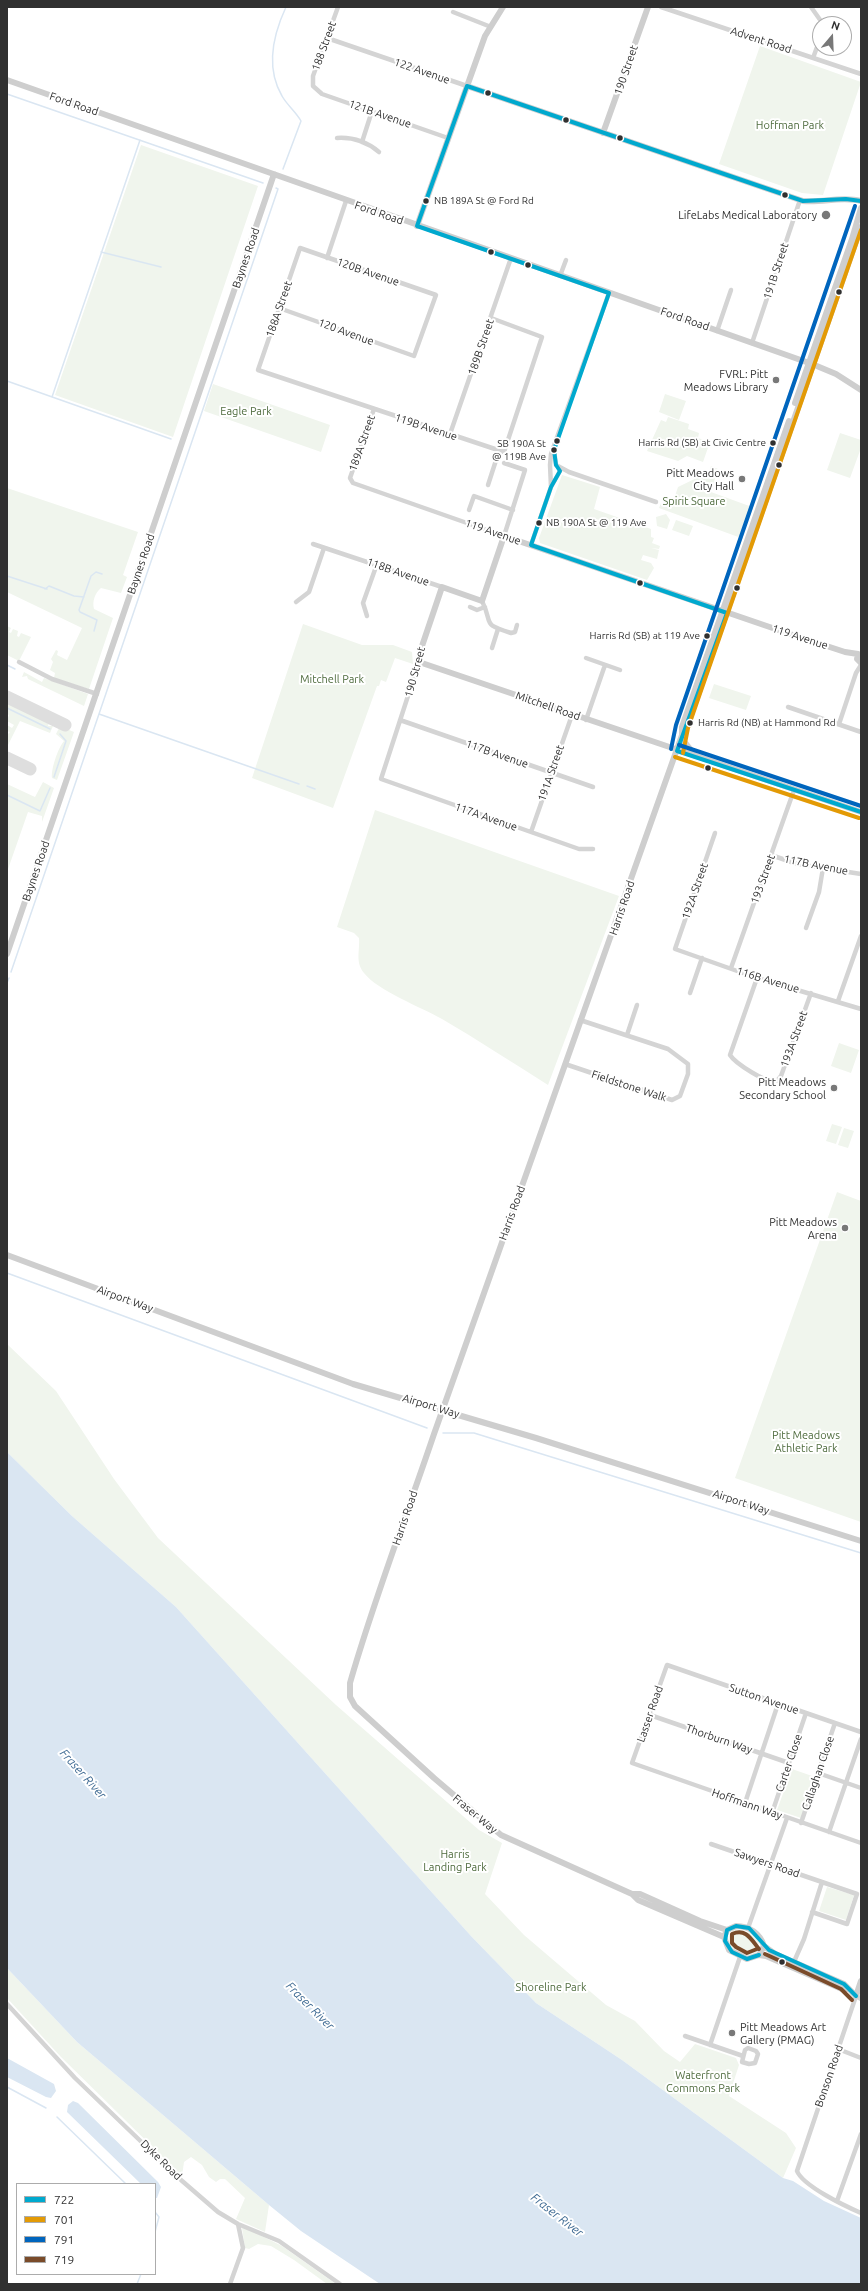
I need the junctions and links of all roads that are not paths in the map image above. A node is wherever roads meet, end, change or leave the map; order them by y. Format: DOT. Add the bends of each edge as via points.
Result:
graph roads {
  1 [pos="338,7"];
  2 [pos="503,7"];
  3 [pos="648,7"];
  4 [pos="661,7"];
  5 [pos="811,7"];
  6 [pos="453,12"];
  7 [pos="817,16"];
  8 [pos="491,27"];
  9 [pos="327,38"];
  10 [pos="813,58"];
  11 [pos="861,74"];
  12 [pos="7,80"];
  13 [pos="314,86"];
  14 [pos="467,86"];
  15 [pos="372,111"];
  16 [pos="603,133"];
  17 [pos="337,138"];
  18 [pos="448,138"];
  19 [pos="362,142"];
  20 [pos="379,152"];
  21 [pos="274,174"];
  22 [pos="800,200"];
  23 [pos="861,201"];
  24 [pos="346,202"];
  25 [pos="861,208"];
  26 [pos="417,226"];
  27 [pos="861,227"];
  28 [pos="300,248"];
  29 [pos="327,258"];
  30 [pos="511,258"];
  31 [pos="566,260"];
  32 [pos="560,276"];
  33 [pos="731,290"];
  34 [pos="609,293"];
  35 [pos="279,308"];
  36 [pos="491,318"];
  37 [pos="717,330"];
  38 [pos="752,343"];
  39 [pos="414,356"];
  40 [pos="810,363"];
  41 [pos="258,370"];
  42 [pos="861,390"];
  43 [pos="374,409"];
  44 [pos="450,434"];
  45 [pos="554,450"];
  46 [pos="499,451"];
  47 [pos="504,463"];
  48 [pos="557,466"];
  49 [pos="551,471"];
  50 [pos="569,472"];
  51 [pos="558,473"];
  52 [pos="350,478"];
  53 [pos="488,485"];
  54 [pos="551,487"];
  55 [pos="656,502"];
  56 [pos="469,510"];
  57 [pos="512,510"];
  58 [pos="504,536"];
  59 [pos="313,544"];
  60 [pos="531,545"];
  61 [pos="324,548"];
  62 [pos="377,564"];
  63 [pos="442,587"];
  64 [pos="296,602"];
  65 [pos="484,604"];
  66 [pos="470,607"];
  67 [pos="725,612"];
  68 [pos="367,616"];
  69 [pos="517,625"];
  70 [pos="498,629"];
  71 [pos="492,648"];
  72 [pos="859,657"];
  73 [pos="586,658"];
  74 [pos="19,662"];
  75 [pos="419,662"];
  76 [pos="605,665"];
  77 [pos="620,670"];
  78 [pos="97,694"];
  79 [pos="788,707"];
  80 [pos="572,714"];
  81 [pos="400,720"];
  82 [pos="586,720"];
  83 [pos="839,724"];
  84 [pos="861,732"];
  85 [pos="682,737"];
  86 [pos="677,751"];
  87 [pos="701,759"];
  88 [pos="551,773"];
  89 [pos="381,779"];
  90 [pos="593,787"];
  91 [pos="794,790"];
  92 [pos="861,812"];
  93 [pos="531,832"];
  94 [pos="715,833"];
  95 [pos="593,850"];
  96 [pos="771,855"];
  97 [pos="823,868"];
  98 [pos="861,874"];
  99 [pos="806,928"];
  100 [pos="861,936"];
  101 [pos="675,949"];
  102 [pos="7,954"];
  103 [pos="702,958"];
  104 [pos="731,968"];
  105 [pos="757,978"];
  106 [pos="690,992"];
  107 [pos="810,993"];
  108 [pos="838,1001"];
  109 [pos="637,1005"];
  110 [pos="861,1009"];
  111 [pos="580,1020"];
  112 [pos="627,1035"];
  113 [pos="564,1064"];
  114 [pos="7,1255"];
  115 [pos="443,1410"];
  116 [pos="861,1541"];
  117 [pos="667,1665"];
  118 [pos="350,1692"];
  119 [pos="778,1704"];
  120 [pos="806,1713"];
  121 [pos="650,1715"];
  122 [pos="835,1724"];
  123 [pos="861,1732"];
  124 [pos="861,1739"];
  125 [pos="761,1754"];
  126 [pos="632,1763"];
  127 [pos="789,1763"];
  128 [pos="818,1773"];
  129 [pos="846,1783"];
  130 [pos="861,1788"];
  131 [pos="745,1803"];
  132 [pos="772,1813"];
  133 [pos="787,1818"];
  134 [pos="801,1823"];
  135 [pos="829,1832"];
  136 [pos="861,1843"];
  137 [pos="711,1844"];
  138 [pos="771,1864"];
  139 [pos="822,1882"];
  140 [pos="632,1894"];
  141 [pos="812,1912"];
  142 [pos="748,1928"];
  143 [pos="727,1930"];
  144 [pos="724,1936"];
  145 [pos="764,1946"];
  146 [pos="759,1955"];
  147 [pos="740,1957"];
  148 [pos="793,1965"];
  149 [pos="861,1981"];
  150 [pos="858,1997"];
  151 [pos="7,2004"];
  152 [pos="684,2036"];
  153 [pos="710,2045"];
  154 [pos="838,2049"];
  155 [pos="743,2056"];
  156 [pos="861,2058"];
  157 [pos="861,2134"];
  158 [pos="837,2201"];
  159 [pos="861,2213"];
  160 [pos="238,2224"];
  161 [pos="230,2284"];
  162 [pos="340,2284"];
  1 -- 9 [label="street, 188 Street"];
  2 -- 8 [label="street"];
  3 -- 16 [label="street, 190 Street"];
  4 -- 10 [label="street, Advent Road"];
  5 -- 7 [label="street"];
  6 -- 8 [label="street"];
  8 -- 14 [label="street" via="485,36"];
  9 -- 13 [label="street, 188 Street" via="314,76"];
  9 -- 14 [label="street, 122 Avenue"];
  10 -- 11 [label="street, Advent Road"];
  12 -- 21 [label="street, Ford Road"];
  13 -- 15 [label="street, 121B Avenue" via="322,94"];
  14 -- 16 [label="street, 122 Avenue"];
  14 -- 18 [label="street"];
  15 -- 18 [label="street, 121B Avenue"];
  15 -- 19 [label="street"];
  16 -- 22 [label="street, 122 Avenue"];
  17 -- 19 [label="street"];
  18 -- 26 [label="street"];
  19 -- 20 [label="street"];
  21 -- 24 [label="street, Ford Road"];
  21 -- 78 [label="street, Baynes Road"];
  22 -- 23 [label="street, 122 Avenue" via="814,202 844,198"];
  22 -- 38 [label="street, 191B Street"];
  24 -- 26 [label="street, Ford Road"];
  24 -- 29 [label="street"];
  25 -- 40 [label="street, Harris Road"];
  26 -- 30 [label="street, Ford Road"];
  27 -- 40 [label="street, Harris Road"];
  28 -- 29 [label="street, 120B Avenue"];
  28 -- 35 [label="street, 188A Street"];
  29 -- 39 [label="street, 120B Avenue" via="436,295"];
  30 -- 32 [label="street, Ford Road"];
  30 -- 36 [label="street, 189B Street"];
  31 -- 32 [label="street"];
  32 -- 34 [label="street, Ford Road"];
  33 -- 37 [label="street"];
  34 -- 37 [label="street, Ford Road"];
  34 -- 45 [label="street"];
  35 -- 39 [label="street, 120 Avenue"];
  35 -- 41 [label="street, 188A Street"];
  36 -- 44 [label="street, 189B Street"];
  36 -- 46 [label="street, 119B Avenue" via="542,337 504,452"];
  37 -- 38 [label="street, Ford Road"];
  38 -- 40 [label="street, Ford Road"];
  40 -- 42 [label="street, Ford Road" via="836,374"];
  40 -- 67 [label="street, Harris Road"];
  41 -- 43 [label="street, 119B Avenue"];
  43 -- 44 [label="street, 119B Avenue"];
  43 -- 52 [label="street, 189A Street"];
  44 -- 46 [label="street, 119B Avenue"];
  45 -- 48 [label="street"];
  45 -- 49 [label="street" via="550,458"];
  46 -- 53 [label="street"];
  47 -- 57 [label="street" via="526,470"];
  48 -- 49 [label="street"];
  48 -- 50 [label="street"];
  48 -- 51 [label="street"];
  49 -- 51 [label="street"];
  49 -- 54 [label="street"];
  50 -- 51 [label="street"];
  50 -- 55 [label="street"];
  51 -- 54 [label="street"];
  52 -- 58 [label="street, 119 Avenue" via="353,483"];
  54 -- 60 [label="street"];
  56 -- 57 [label="street" via="474,496"];
  57 -- 58 [label="street"];
  58 -- 60 [label="street, 119 Avenue"];
  58 -- 65 [label="street"];
  59 -- 61 [label="street, 118B Avenue"];
  60 -- 67 [label="street, 119 Avenue"];
  61 -- 62 [label="street, 118B Avenue"];
  61 -- 64 [label="street" via="309,592"];
  62 -- 63 [label="street, 118B Avenue"];
  62 -- 68 [label="street" via="363,603"];
  63 -- 65 [label="street, 118B Avenue"];
  63 -- 75 [label="street, 190 Street"];
  65 -- 66 [label="street" via="477,610"];
  65 -- 70 [label="street" via="490,626"];
  67 -- 72 [label="street, 119 Avenue"];
  67 -- 85 [label="street, Harris Road" via="682,728"];
  69 -- 70 [label="street" via="515,632 511,633"];
  70 -- 71 [label="street"];
  72 -- 83 [label="street"];
  73 -- 76 [label="street"];
  74 -- 78 [label="street" via="52,679"];
  75 -- 80 [label="street, Mitchell Road"];
  75 -- 81 [label="street, 190 Street"];
  76 -- 77 [label="street"];
  76 -- 82 [label="street"];
  78 -- 102 [label="street, Baynes Road"];
  79 -- 83 [label="street"];
  80 -- 82 [label="street, Mitchell Road"];
  80 -- 88 [label="street, 191A Street"];
  81 -- 88 [label="street, 117B Avenue"];
  81 -- 89 [label="street, 190 Street"];
  82 -- 86 [label="street, Mitchell Road"];
  83 -- 84 [label="street"];
  85 -- 86 [label="street, Harris Road"];
  85 -- 87 [label="street" via="688,749"];
  86 -- 87 [label="street, Mitchell Road"];
  86 -- 111 [label="street, Harris Road"];
  87 -- 91 [label="street, Mitchell Road"];
  88 -- 90 [label="street, 117B Avenue"];
  88 -- 93 [label="street, 191A Street"];
  89 -- 93 [label="street, 117A Avenue"];
  91 -- 92 [label="street, Mitchell Road"];
  91 -- 96 [label="street, 193 Street"];
  93 -- 95 [label="street, 117A Avenue" via="584,850"];
  94 -- 101 [label="street, 192A Street"];
  96 -- 97 [label="street, 117B Avenue" via="797,864"];
  96 -- 104 [label="street, 193 Street"];
  97 -- 98 [label="street, 117B Avenue"];
  97 -- 99 [label="street" via="819,892"];
  100 -- 108 [label="street"];
  101 -- 103 [label="street, 116B Avenue"];
  103 -- 104 [label="street, 116B Avenue"];
  103 -- 106 [label="street"];
  104 -- 105 [label="street, 116B Avenue"];
  105 -- 107 [label="street, 116B Avenue"];
  105 -- 107 [label="street, 193A Street" via="730,1055 747,1069 774,1082 781,1076"];
  107 -- 108 [label="street, 116B Avenue"];
  108 -- 110 [label="street, 116B Avenue"];
  109 -- 112 [label="street"];
  111 -- 112 [label="street"];
  111 -- 113 [label="street, Harris Road"];
  112 -- 113 [label="street, Fieldstone Walk" via="668,1049 684,1059 689,1067 680,1096 669,1100"];
  113 -- 115 [label="street, Harris Road"];
  114 -- 115 [label="street, Airport Way" via="353,1384"];
  115 -- 116 [label="street, Airport Way"];
  115 -- 118 [label="street, Harris Road" via="370,1621 350,1682"];
  117 -- 119 [label="street, Sutton Avenue"];
  117 -- 121 [label="street, Lasser Road"];
  118 -- 140 [label="street, Fraser Way" via="355,1706 370,1721 494,1830"];
  119 -- 120 [label="street, Sutton Avenue"];
  119 -- 125 [label="street"];
  120 -- 122 [label="street, Sutton Avenue"];
  120 -- 127 [label="street, Carter Close"];
  121 -- 125 [label="street, Thorburn Way"];
  121 -- 126 [label="street, Lasser Road"];
  122 -- 123 [label="street, Sutton Avenue"];
  122 -- 128 [label="street, Callaghan Close"];
  124 -- 129 [label="street"];
  125 -- 127 [label="street, Thorburn Way"];
  125 -- 131 [label="street"];
  126 -- 131 [label="street, Hoffmann Way"];
  127 -- 132 [label="street, Carter Close"];
  128 -- 129 [label="street"];
  128 -- 134 [label="street, Callaghan Close"];
  129 -- 130 [label="street"];
  129 -- 135 [label="street"];
  131 -- 132 [label="street, Hoffmann Way"];
  132 -- 133 [label="street, Hoffmann Way"];
  133 -- 134 [label="street, Hoffmann Way"];
  133 -- 138 [label="street"];
  134 -- 135 [label="street, Hoffmann Way"];
  135 -- 136 [label="street, Hoffmann Way"];
  137 -- 138 [label="street, Sawyers Road"];
  138 -- 139 [label="street, Sawyers Road"];
  138 -- 142 [label="street"];
  139 -- 141 [label="street"];
  139 -- 141 [label="street, Sawyers Road" via="857,1894 847,1924"];
  140 -- 143 [label="street, Fraser Way" via="640,1894 700,1921"];
  140 -- 144 [label="street, Fraser Way" via="638,1900"];
  141 -- 148 [label="street"];
  142 -- 143 [label="street" via="736,1926"];
  142 -- 145 [label="street" via="758,1935"];
  143 -- 144 [label="street"];
  144 -- 147 [label="street" via="729,1950"];
  145 -- 146 [label="street"];
  145 -- 148 [label="street"];
  146 -- 147 [label="street" via="751,1959"];
  146 -- 148 [label="street"];
  147 -- 153 [label="street"];
  148 -- 150 [label="street" via="842,1989 848,1989"];
  149 -- 150 [label="street, Bonson Road"];
  150 -- 154 [label="street, Bonson Road"];
  151 -- 160 [label="street, Dyke Road" via="75,2078 181,2180 218,2212"];
  152 -- 153 [label="street"];
  153 -- 155 [label="street"];
  154 -- 156 [label="street"];
  154 -- 158 [label="street, Bonson Road" via="797,2171 799,2176"];
  157 -- 158 [label="street"];
  158 -- 159 [label="street"];
  160 -- 161 [label="street" via="243,2248"];
  160 -- 162 [label="street, Dyke Road" via="279,2241"];
}
